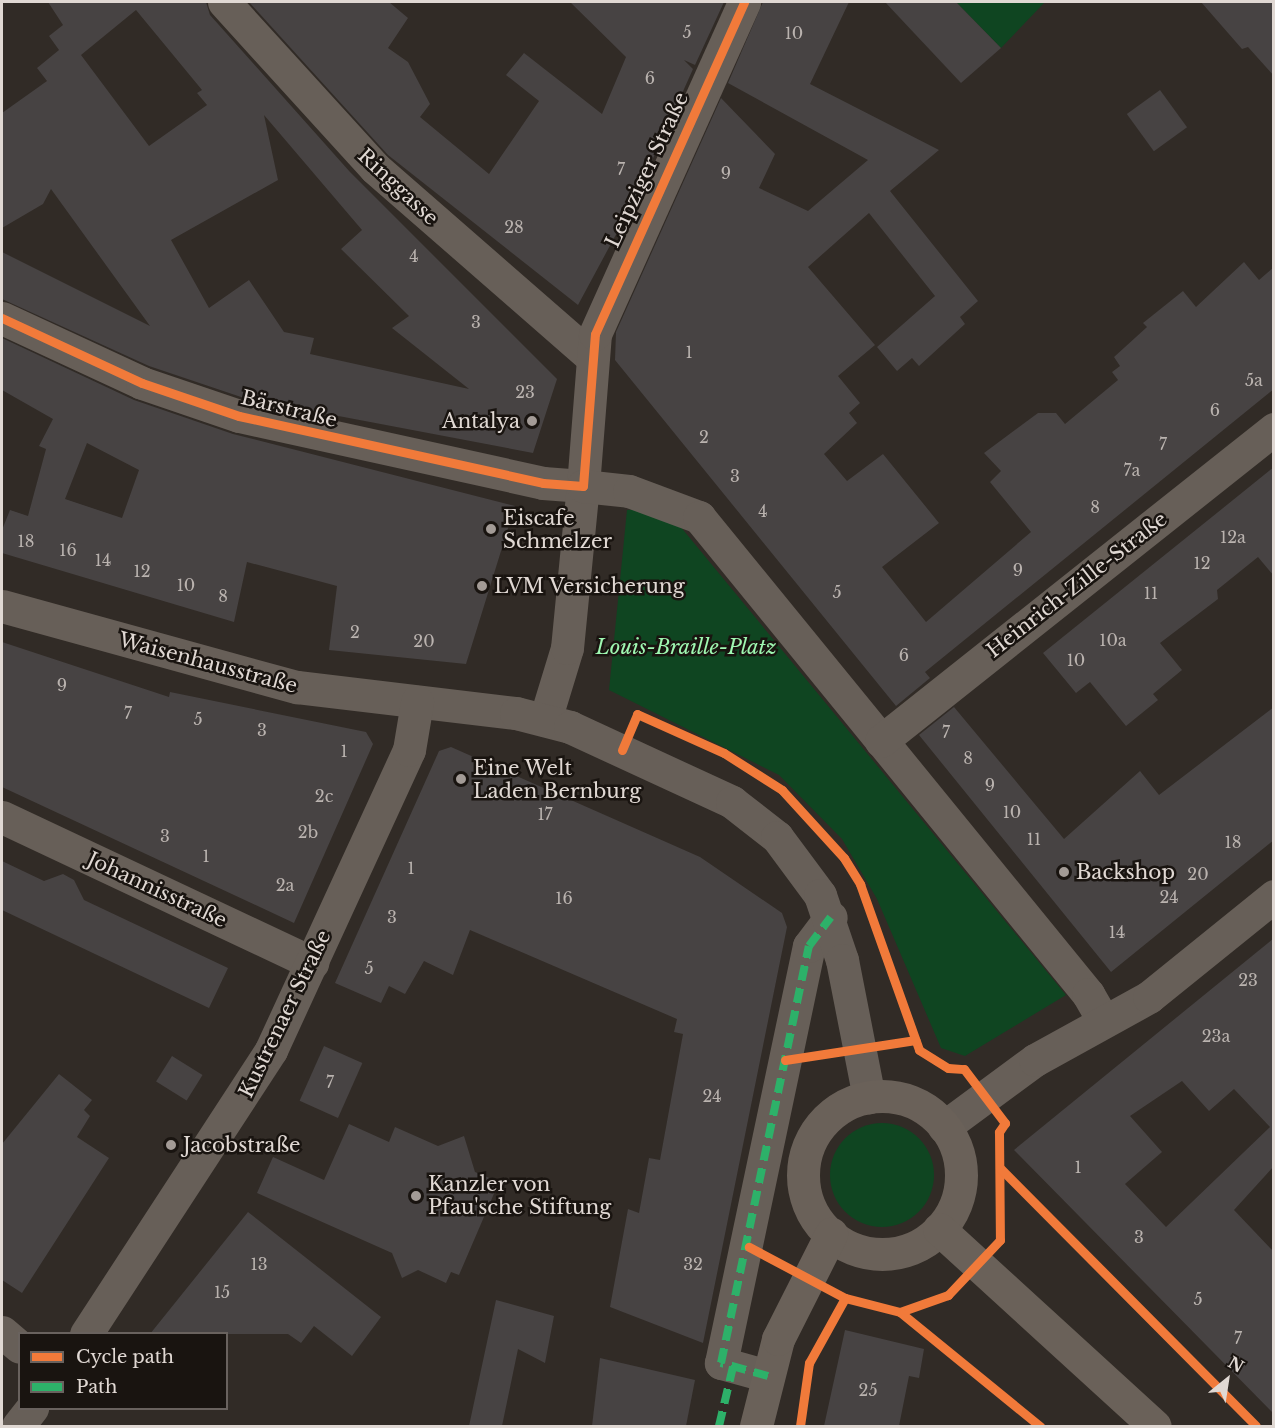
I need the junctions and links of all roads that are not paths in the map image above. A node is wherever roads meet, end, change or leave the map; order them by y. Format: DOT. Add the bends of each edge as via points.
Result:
graph roads {
  1 [pos="224,2"];
  2 [pos="744,2"];
  3 [pos="2,318"];
  4 [pos="589,356"];
  5 [pos="1274,429"];
  6 [pos="583,486"];
  7 [pos="2,606"];
  8 [pos="417,702"];
  9 [pos="545,720"];
  10 [pos="882,741"];
  11 [pos="2,817"];
  12 [pos="1274,896"];
  13 [pos="831,917"];
  14 [pos="312,963"];
  15 [pos="1103,1020"];
  16 [pos="869,1097"];
  17 [pos="944,1126"];
  18 [pos="939,1229"];
  19 [pos="831,1234"];
  20 [pos="2,1332"];
  21 [pos="87,1332"];
  22 [pos="18,1345"];
  23 [pos="768,1376"];
  24 [pos="30,1410"];
  25 [pos="18,1426"];
  26 [pos="756,1426"];
  27 [pos="1155,1426"];
  1 -- 4 [label="street, Ringgasse" via="375,168"];
  2 -- 4 [label="street, Leipziger Straße" via="606,302"];
  3 -- 6 [label="street, Bärstraße" via="142,383 239,416 543,483"];
  4 -- 6 [label="street"];
  5 -- 10 [label="street, Heinrich-Zille-Straße"];
  6 -- 9 [label="street" via="567,648"];
  6 -- 10 [label="street" via="629,491 699,517"];
  7 -- 8 [label="street, Waisenhausstraße" via="249,677"];
  8 -- 9 [label="street"];
  8 -- 14 [label="street, Kustrenaer Straße" via="409,750"];
  9 -- 13 [label="street" via="698,784 754,816 796,859"];
  10 -- 15 [label="street" via="1088,994"];
  11 -- 14 [label="street, Johannisstraße"];
  12 -- 15 [label="street" via="1149,997"];
  13 -- 16 [label="street"];
  13 -- 23 [label="street" via="809,946 721,1364"];
  14 -- 21 [label="street, Kustrenaer Straße" via="251,1088"];
  15 -- 17 [label="street" via="1008,1078"];
  16 -- 17 [label="main road" via="910,1101"];
  16 -- 19 [label="main road" via="829,1116 807,1153 807,1197"];
  17 -- 18 [label="main road" via="956,1146 961,1179 952,1211"];
  18 -- 19 [label="main road" via="909,1249 886,1253 851,1247"];
  18 -- 27 [label="main road"];
  19 -- 23 [label="main road" via="791,1305"];
  20 -- 22 [label="street"];
  23 -- 26 [label="main road"];
  24 -- 25 [label="street"];
}
